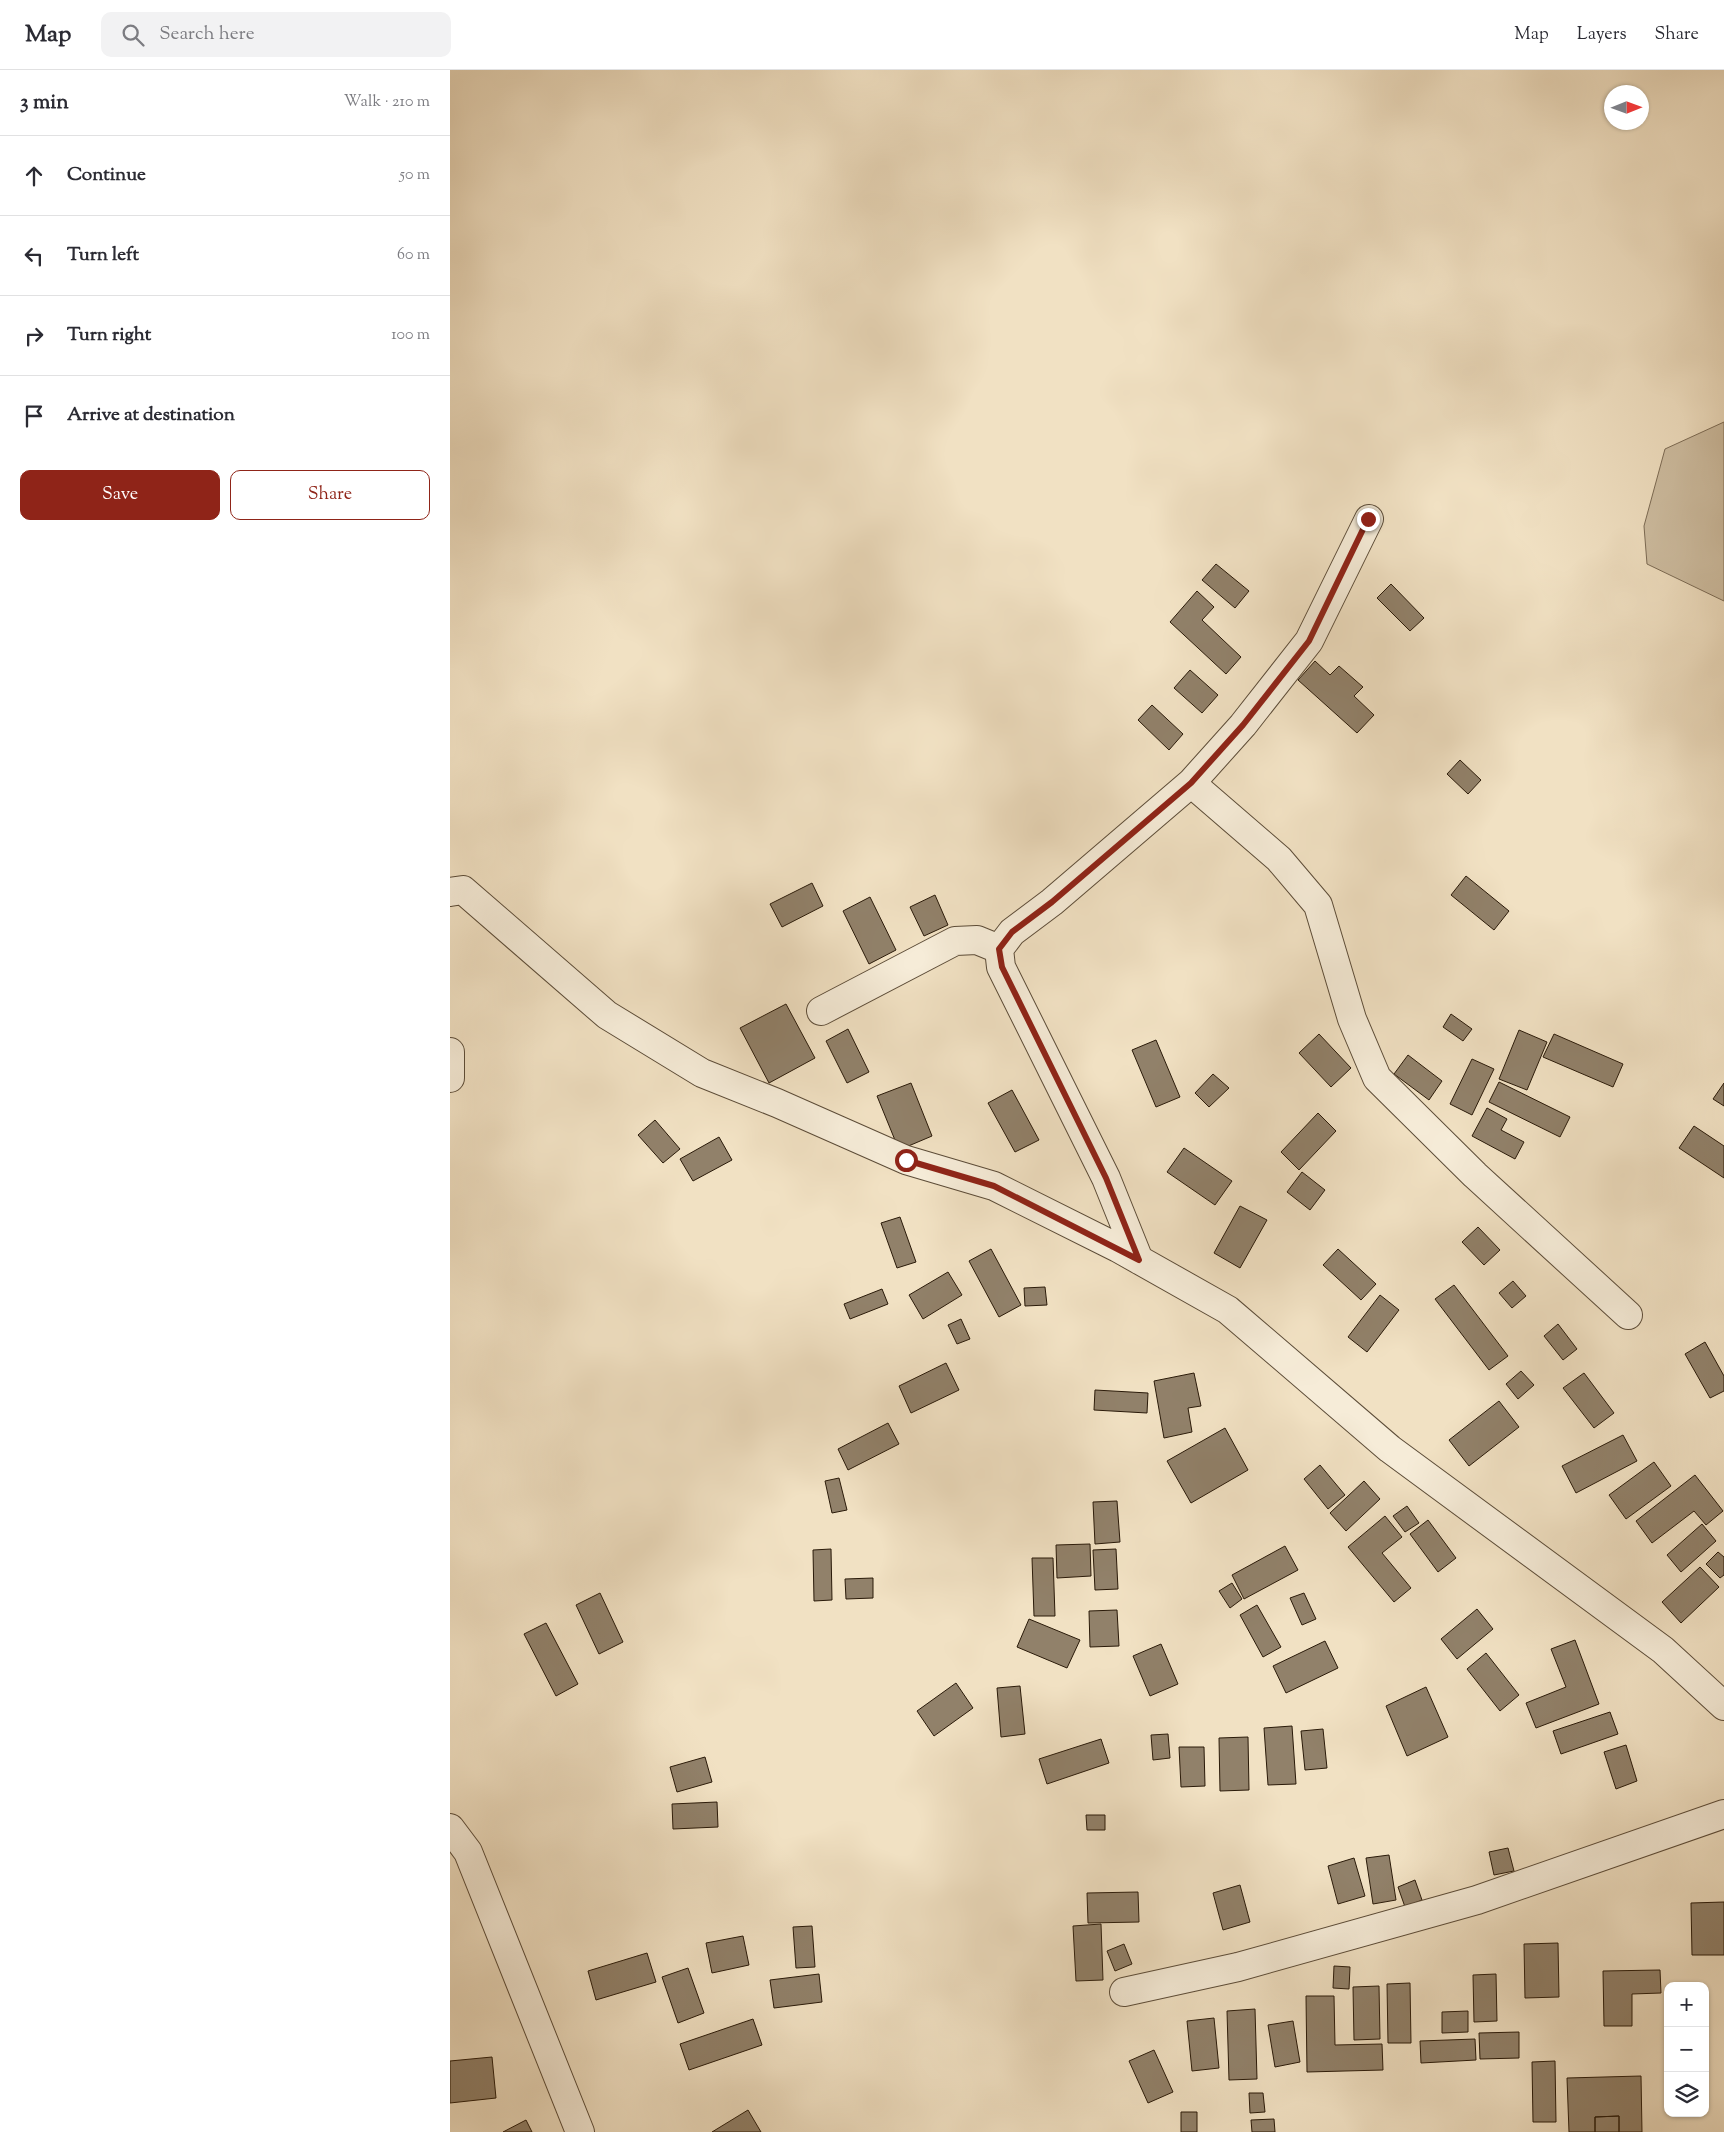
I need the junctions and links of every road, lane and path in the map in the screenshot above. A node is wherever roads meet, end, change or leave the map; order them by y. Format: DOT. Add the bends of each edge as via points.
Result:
graph roads {
  1 [pos="1368,519"];
  2 [pos="1191,783"];
  3 [pos="450,892"];
  4 [pos="999,949"];
  5 [pos="821,1012"];
  6 [pos="450,1052"];
  7 [pos="450,1078"];
  8 [pos="1139,1260"];
  9 [pos="1628,1315"];
  10 [pos="1724,1706"];
  11 [pos="1724,1814"];
  12 [pos="450,1828"];
  13 [pos="1124,1992"];
  14 [pos="580,2132"];
  1 -- 2 [label="street" via="1309,641 1243,725"];
  2 -- 4 [label="street" via="1052,902 1012,932"];
  2 -- 9 [label="street" via="1279,859 1318,904 1352,1019 1377,1078 1476,1175"];
  3 -- 8 [label="street" via="463,890 607,1015 702,1073 906,1160 994,1186"];
  4 -- 5 [label="street" via="977,940 955,941"];
  4 -- 8 [label="street" via="1002,967 1106,1178"];
  6 -- 7 [label="street"];
  8 -- 10 [label="street" via="1228,1310 1390,1449 1663,1650"];
  11 -- 13 [label="street" via="1477,1900 1238,1967"];
  12 -- 14 [label="street" via="468,1852"];
}
